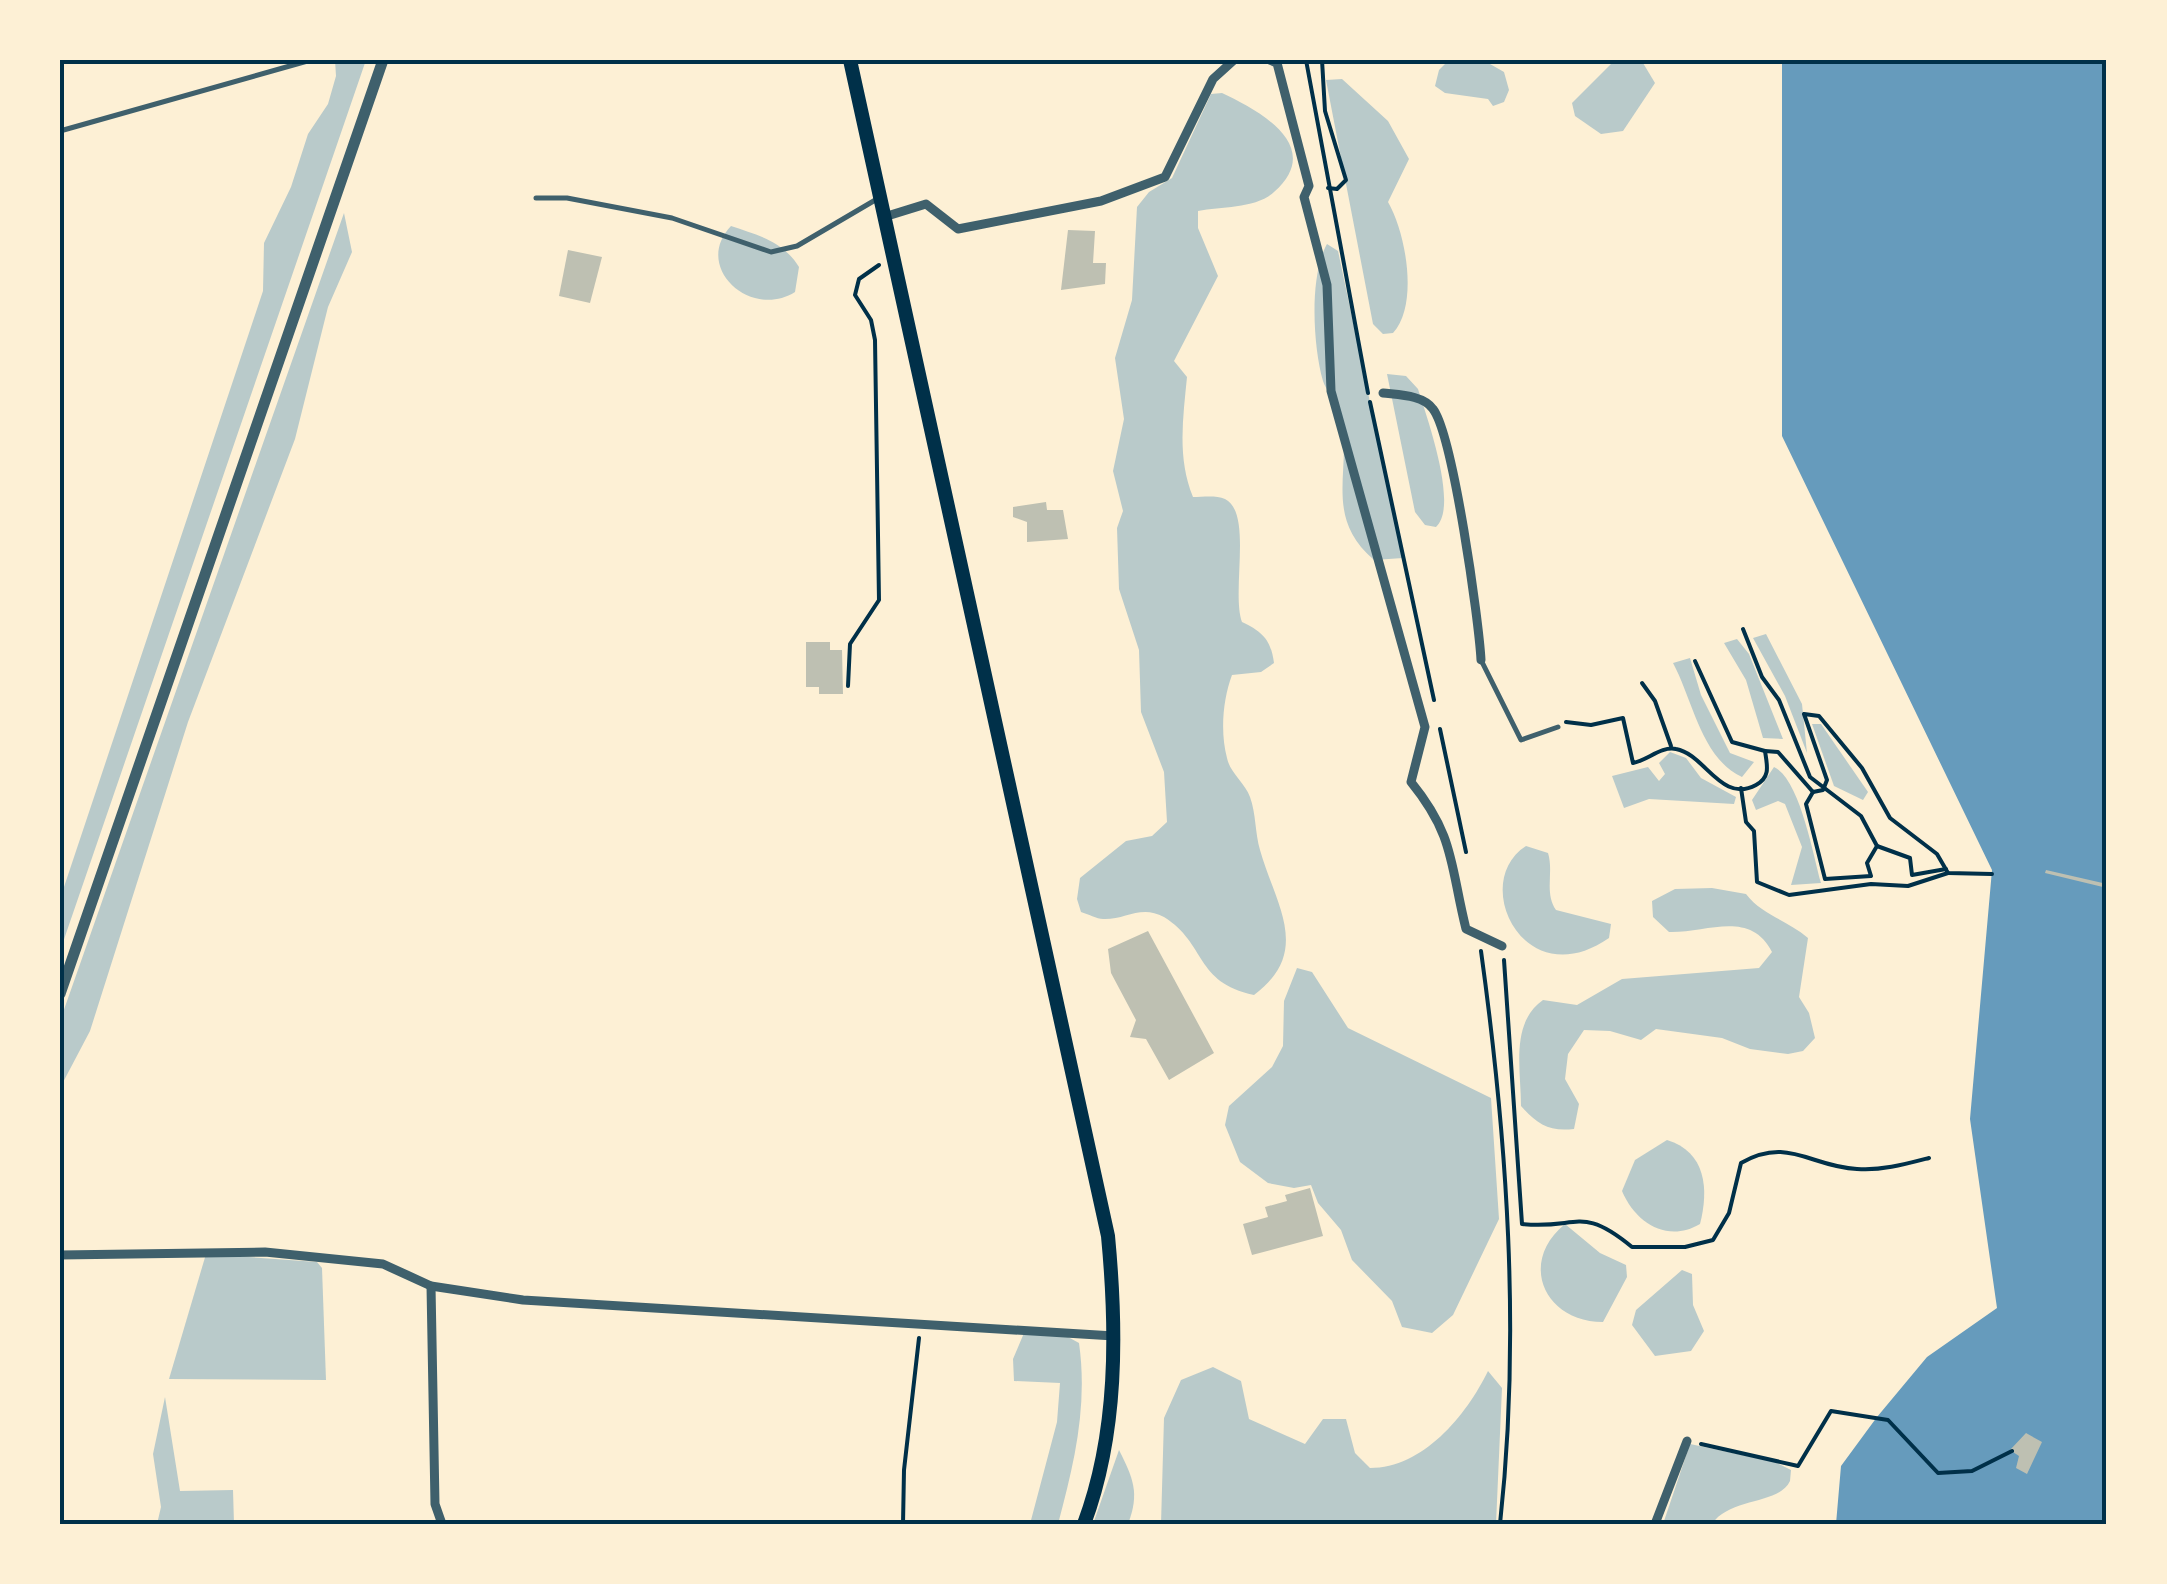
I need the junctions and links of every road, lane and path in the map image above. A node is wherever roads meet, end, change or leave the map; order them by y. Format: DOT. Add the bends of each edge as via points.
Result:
graph roads {
  1 [pos="311,60"];
  2 [pos="384,60"];
  3 [pos="850,60"];
  4 [pos="1234,60"];
  5 [pos="1270,60"];
  6 [pos="1322,60"];
  7 [pos="60,131"];
  8 [pos="1309,186"];
  9 [pos="536,198"];
  10 [pos="880,198"];
  11 [pos="884,217"];
  12 [pos="894,261"];
  13 [pos="1383,392"];
  14 [pos="1743,630"];
  15 [pos="1480,660"];
  16 [pos="1695,661"];
  17 [pos="1642,683"];
  18 [pos="848,686"];
  19 [pos="1557,725"];
  20 [pos="1671,747"];
  21 [pos="1765,751"];
  22 [pos="1741,788"];
  23 [pos="1823,790"];
  24 [pos="1813,792"];
  25 [pos="1877,846"];
  26 [pos="1947,871"];
  27 [pos="1992,874"];
  28 [pos="1502,946"];
  29 [pos="60,994"];
  30 [pos="1929,1158"];
  31 [pos="60,1255"];
  32 [pos="430,1286"];
  33 [pos="920,1323"];
  34 [pos="1114,1336"];
  35 [pos="1687,1441"];
  36 [pos="2012,1451"];
  37 [pos="442,1524"];
  38 [pos="903,1524"];
  39 [pos="1084,1524"];
  40 [pos="1655,1524"];
  1 -- 7 [label="lane"];
  2 -- 29 [label="street"];
  3 -- 10 [label="main road"];
  4 -- 11 [label="street" via="1213,80 1165,177 1101,201 958,229 926,204"];
  5 -- 8 [label="street"];
  6 -- 8 [label="path" via="1324,111 1346,180 1337,189"];
  8 -- 28 [label="street" via="1304,197 1327,285 1331,391 1425,727 1411,782 1452,850 1466,929"];
  9 -- 10 [label="lane" via="672,218 771,252 796,246"];
  10 -- 11 [label="main road"];
  11 -- 12 [label="main road"];
  12 -- 18 [label="path" via="866,272 855,295 875,340 880,600 850,644"];
  12 -- 34 [label="main road" via="1108,1236"];
  13 -- 15 [label="street" via="1418,398 1433,409 1448,453 1479,615"];
  14 -- 23 [label="path" via="1803,763"];
  15 -- 19 [label="lane" via="1521,740"];
  16 -- 21 [label="path" via="1732,742"];
  17 -- 20 [label="path"];
  19 -- 20 [label="path" via="1623,718 1633,763"];
  20 -- 22 [label="path" via="1688,752 1715,779"];
  21 -- 22 [label="path" via="1765,778"];
  21 -- 24 [label="path" via="1778,752"];
  22 -- 26 [label="path" via="1746,822 1754,831 1757,882 1768,890 1789,895 1908,886"];
  23 -- 24 [label="path"];
  23 -- 25 [label="path" via="1861,816"];
  23 -- 26 [label="path" via="1826,780 1804,714 1819,716 1862,768 1890,818 1937,854"];
  24 -- 25 [label="path" via="1806,804 1825,879 1871,876 1867,863"];
  25 -- 26 [label="path" via="1910,858 1912,875"];
  26 -- 27 [label="path"];
  28 -- 30 [label="path" via="1522,1224 1575,1218 1604,1224 1632,1247 1685,1247 1713,1240 1729,1212 1741,1163 1761,1152 1783,1150 1858,1170"];
  31 -- 32 [label="street" via="265,1252 382,1264"];
  32 -- 33 [label="street" via="522,1300"];
  32 -- 37 [label="street" via="435,1504"];
  33 -- 34 [label="street"];
  33 -- 38 [label="path"];
  34 -- 39 [label="main road" via="1113,1380"];
  35 -- 36 [label="path" via="1798,1466 1831,1410 1894,1424 1938,1473 1967,1473"];
  35 -- 40 [label="street"];
}
